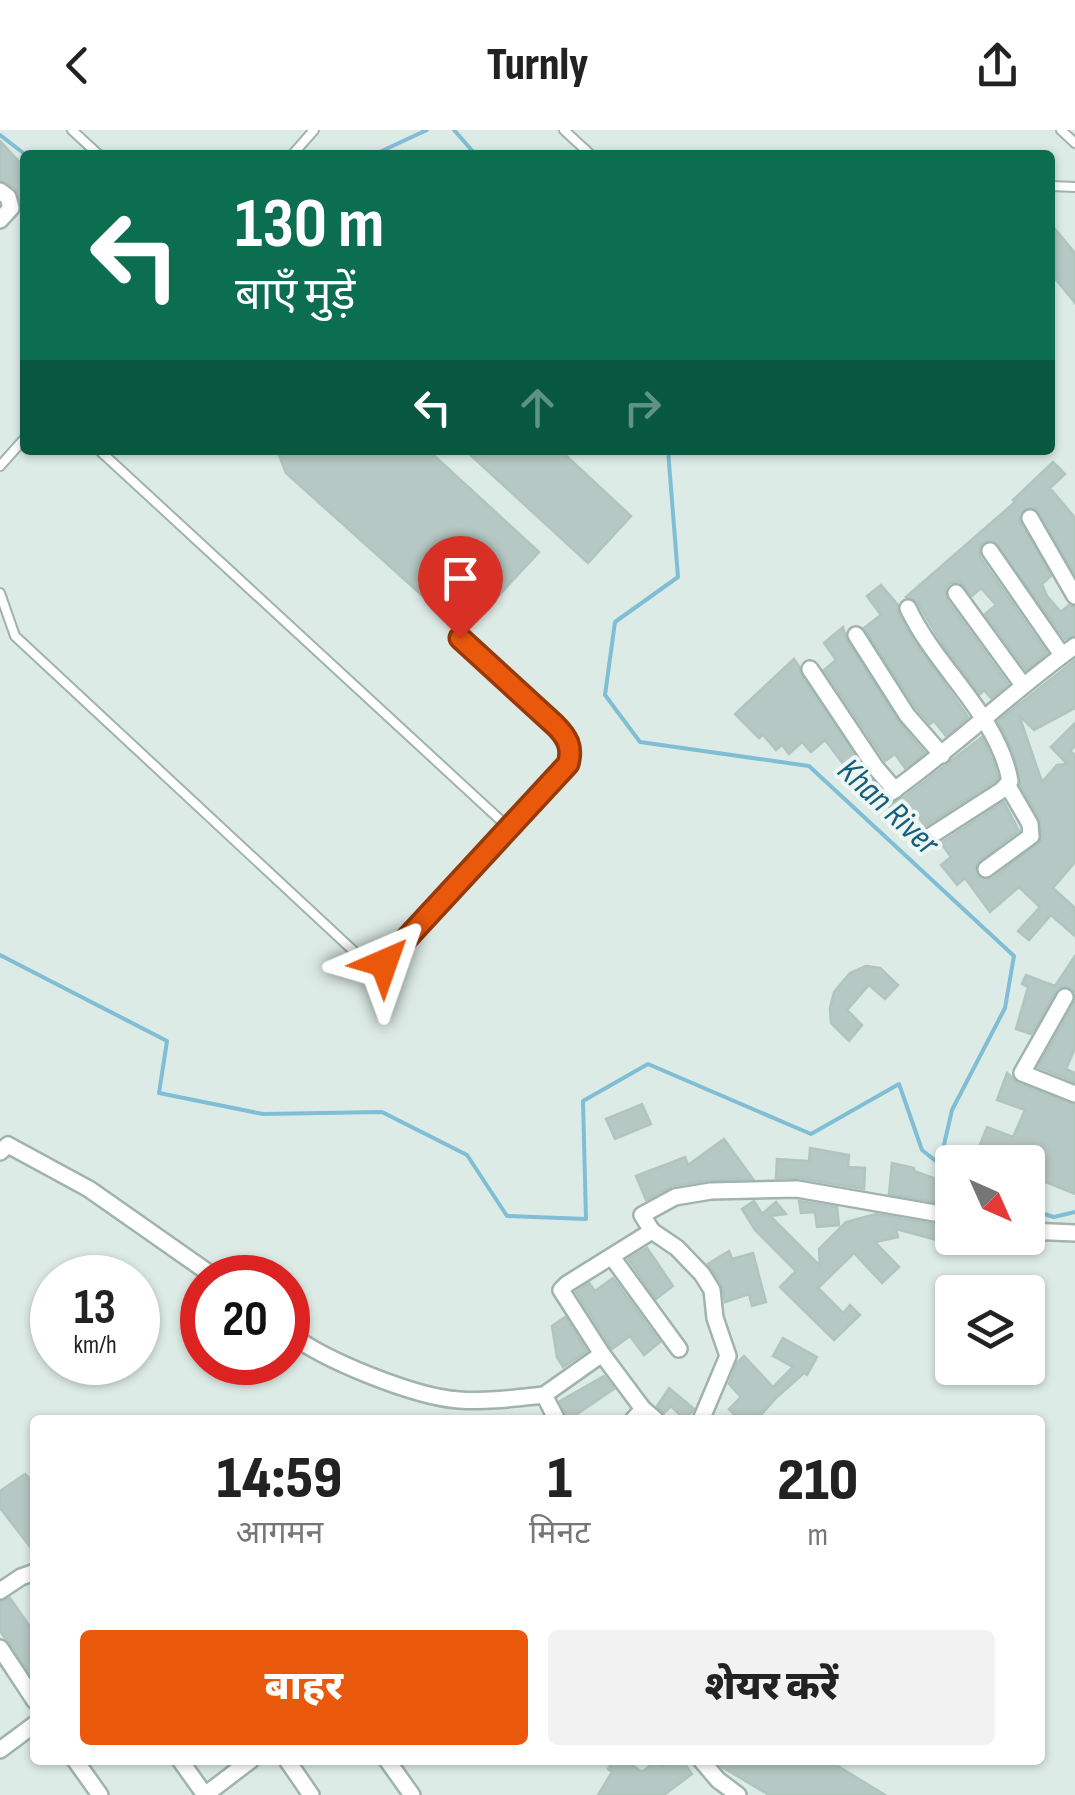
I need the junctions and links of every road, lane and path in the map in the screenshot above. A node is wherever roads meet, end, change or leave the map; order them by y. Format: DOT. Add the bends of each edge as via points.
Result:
graph roads {
  1 [pos="72,130"];
  2 [pos="314,130"];
  3 [pos="564,130"];
  4 [pos="1061,130"];
  5 [pos="1075,143"];
  6 [pos="94,150"];
  7 [pos="296,150"];
  8 [pos="586,150"];
  9 [pos="0,191"];
  10 [pos="0,220"];
  11 [pos="20,444"];
  12 [pos="104,455"];
  13 [pos="0,466"];
  14 [pos="1030,518"];
  15 [pos="990,551"];
  16 [pos="956,592"];
  17 [pos="0,593"];
  18 [pos="1075,596"];
  19 [pos="908,608"];
  20 [pos="856,635"];
  21 [pos="460,638"];
  22 [pos="1068,650"];
  23 [pos="810,669"];
  24 [pos="1023,685"];
  25 [pos="984,719"];
  26 [pos="942,755"];
  27 [pos="1008,786"];
  28 [pos="509,828"];
  29 [pos="932,835"];
  30 [pos="986,869"];
  31 [pos="1065,996"];
  32 [pos="1075,1094"];
  33 [pos="3,1144"];
  34 [pos="935,1213"];
  35 [pos="652,1231"];
  36 [pos="1045,1232"];
  37 [pos="1075,1233"];
  38 [pos="183,1255"];
  39 [pos="612,1258"];
  40 [pos="310,1344"];
  41 [pos="678,1349"];
  42 [pos="602,1354"];
  43 [pos="544,1394"];
  44 [pos="554,1415"];
  45 [pos="643,1415"];
  46 [pos="703,1415"];
  47 [pos="30,1573"];
  48 [pos="0,1591"];
  49 [pos="0,1648"];
  50 [pos="30,1694"];
  51 [pos="30,1728"];
  52 [pos="0,1750"];
  53 [pos="79,1765"];
  54 [pos="184,1765"];
  55 [pos="244,1765"];
  56 [pos="290,1765"];
  57 [pos="391,1765"];
  58 [pos="704,1765"];
  59 [pos="100,1795"];
  60 [pos="205,1795"];
  61 [pos="311,1795"];
  62 [pos="412,1795"];
  63 [pos="738,1795"];
  1 -- 6 [label="lane"];
  2 -- 7 [label="lane"];
  3 -- 8 [label="lane"];
  4 -- 5 [label="lane"];
  9 -- 10 [label="street" via="11,208"];
  11 -- 13 [label="lane"];
  12 -- 28 [label="lane"];
  14 -- 18 [label="street"];
  15 -- 22 [label="street"];
  16 -- 24 [label="street"];
  17 -- 28 [label="lane" via="15,636 374,969"];
  19 -- 25 [label="street" via="931,651"];
  20 -- 26 [label="street"];
  21 -- 28 [label="lane" via="555,725 571,752 568,764"];
  22 -- 24 [label="street"];
  23 -- 26 [label="street" via="892,791"];
  24 -- 25 [label="street"];
  25 -- 26 [label="street"];
  25 -- 27 [label="street" via="1009,773"];
  27 -- 29 [label="street"];
  27 -- 30 [label="street" via="1031,836"];
  31 -- 32 [label="street" via="1022,1073"];
  33 -- 38 [label="street" via="89,1189"];
  34 -- 35 [label="street" via="797,1189 711,1190 675,1197 642,1215"];
  35 -- 39 [label="street"];
  35 -- 46 [label="street" via="691,1261 713,1295 728,1356"];
  36 -- 37 [label="street"];
  39 -- 41 [label="street"];
  39 -- 42 [label="street" via="562,1290"];
  40 -- 43 [label="street" via="366,1375 455,1400"];
  42 -- 43 [label="street"];
  42 -- 45 [label="street"];
  43 -- 44 [label="street"];
  47 -- 48 [label="street"];
  49 -- 50 [label="street"];
  51 -- 52 [label="street"];
  53 -- 59 [label="street"];
  54 -- 60 [label="street"];
  55 -- 60 [label="street"];
  56 -- 61 [label="street"];
  57 -- 62 [label="street"];
  58 -- 63 [label="street"];
}
